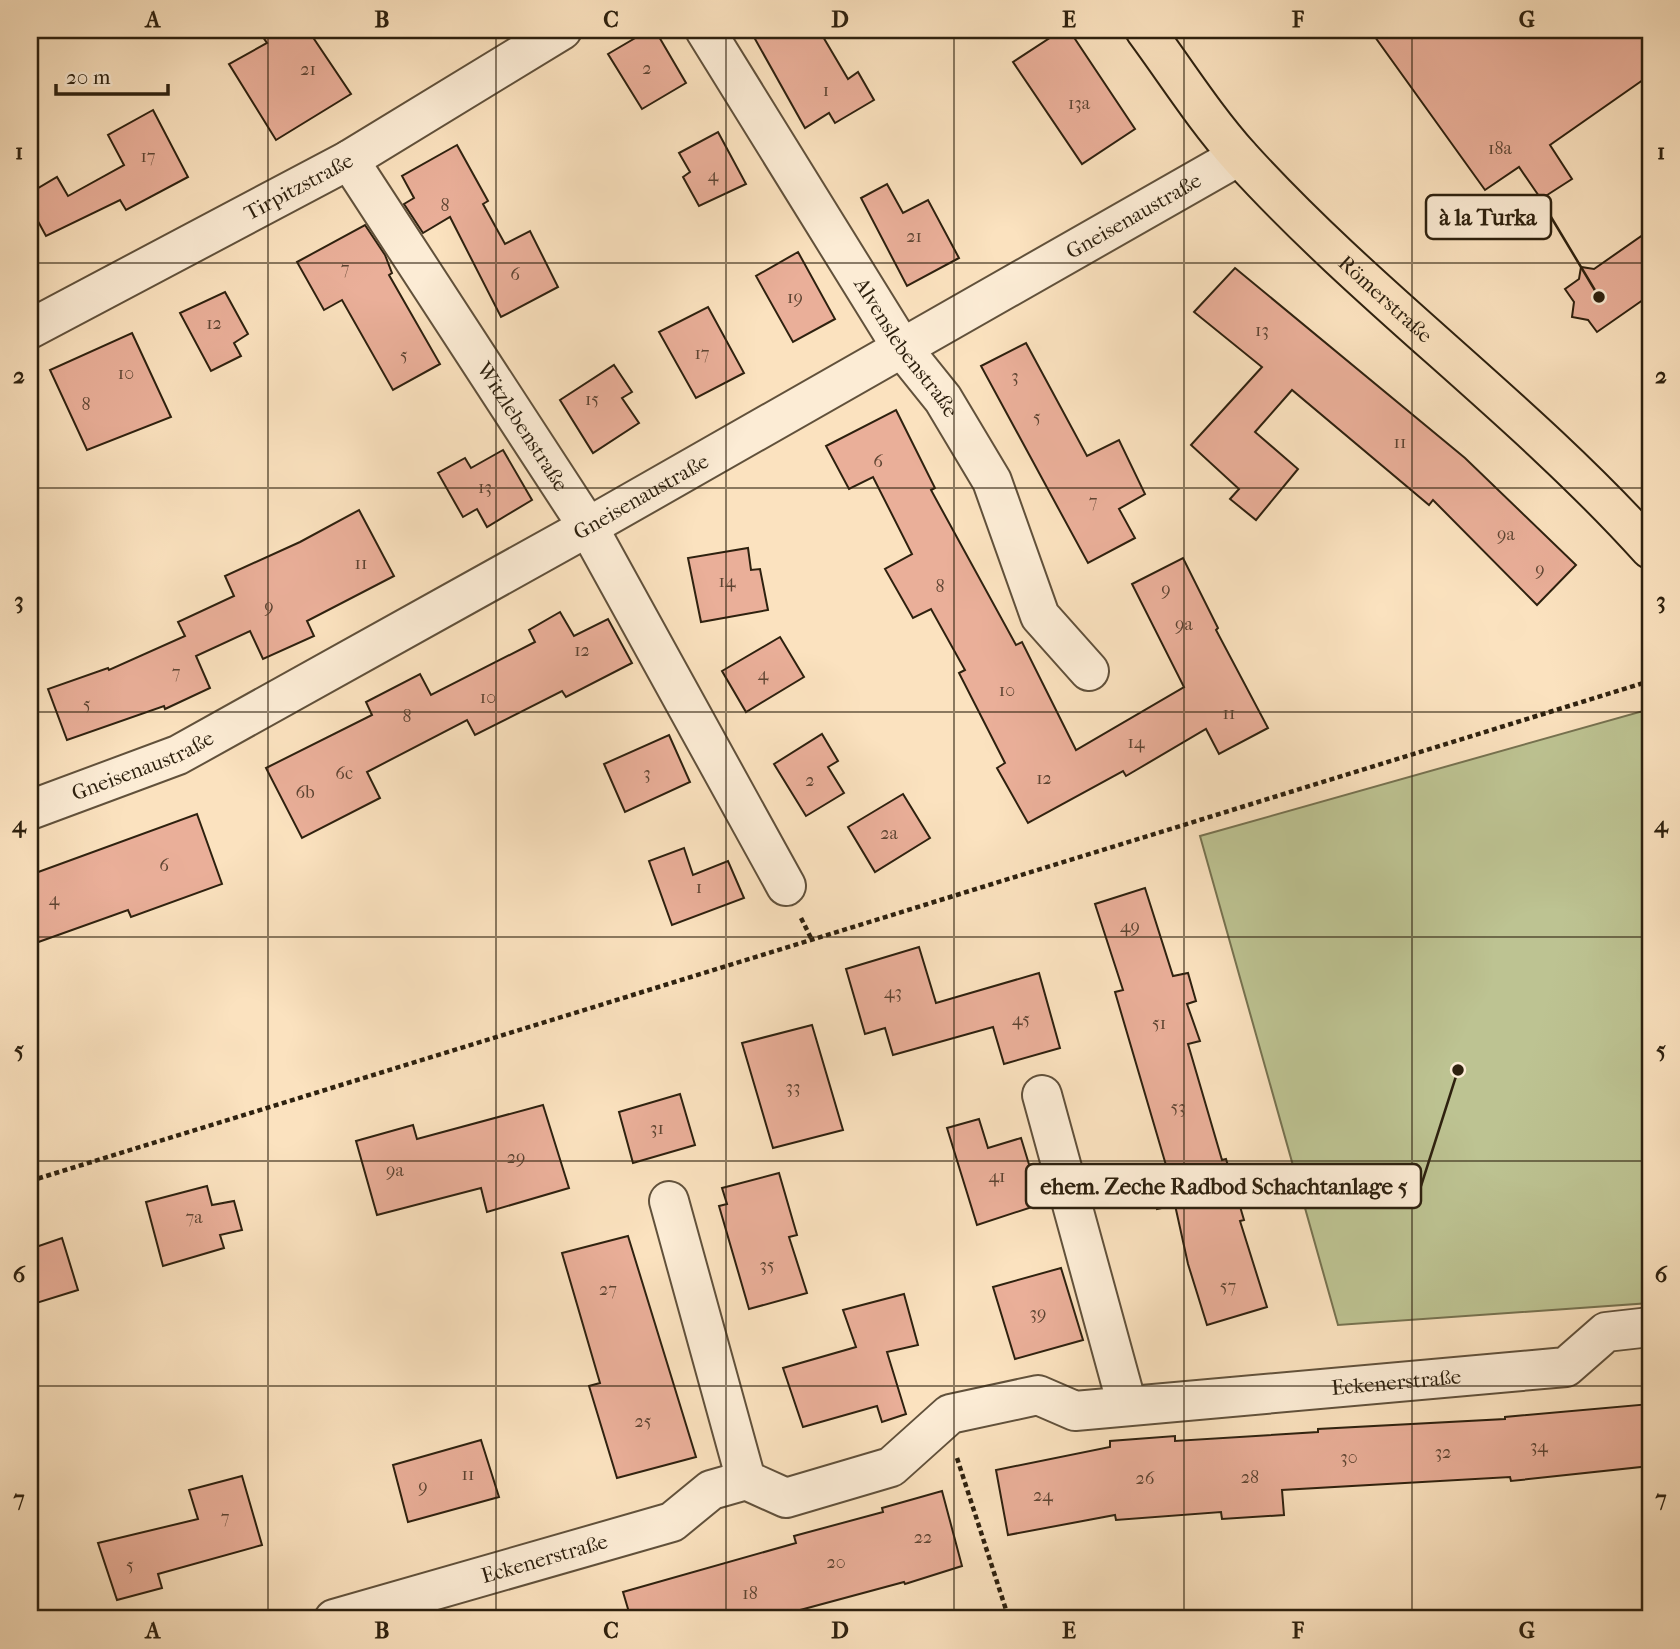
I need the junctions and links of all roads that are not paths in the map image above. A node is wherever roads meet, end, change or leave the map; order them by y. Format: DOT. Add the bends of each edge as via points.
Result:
graph roads {
  1 [pos="562,30"];
  2 [pos="705,30"];
  3 [pos="1145,30"];
  4 [pos="1239,156"];
  5 [pos="349,160"];
  6 [pos="30,329"];
  7 [pos="902,348"];
  8 [pos="588,527"];
  9 [pos="1650,549"];
  10 [pos="1089,671"];
  11 [pos="30,810"];
  12 [pos="786,886"];
  13 [pos="1042,1095"];
  14 [pos="669,1200"];
  15 [pos="1650,1327"];
  16 [pos="1127,1405"];
  17 [pos="746,1480"];
  18 [pos="334,1619"];
  1 -- 5 [label="street, Tirpitzstraße"];
  2 -- 7 [label="street, Alvenslebenstraße"];
  3 -- 4 [label="main road, Römerstraße"];
  4 -- 7 [label="street, Gneisenaustraße"];
  4 -- 9 [label="main road, Römerstraße" via="1564,458"];
  5 -- 6 [label="street, Tirpitzstraße"];
  5 -- 8 [label="street, Witzlebenstraße"];
  7 -- 8 [label="street, Gneisenaustraße"];
  7 -- 10 [label="street, Alvenslebenstraße" via="943,399 992,481 1040,616"];
  8 -- 11 [label="street, Gneisenaustraße" via="178,755"];
  8 -- 12 [label="street, Witzlebenstraße"];
  13 -- 16 [label="street"];
  14 -- 17 [label="street"];
  15 -- 16 [label="street, Eckenerstraße" via="1606,1332 1566,1367"];
  16 -- 17 [label="street, Eckenerstraße" via="1075,1411 1038,1395 950,1414 891,1467 786,1498"];
  17 -- 18 [label="street, Eckenerstraße" via="711,1490 672,1522"];
}
